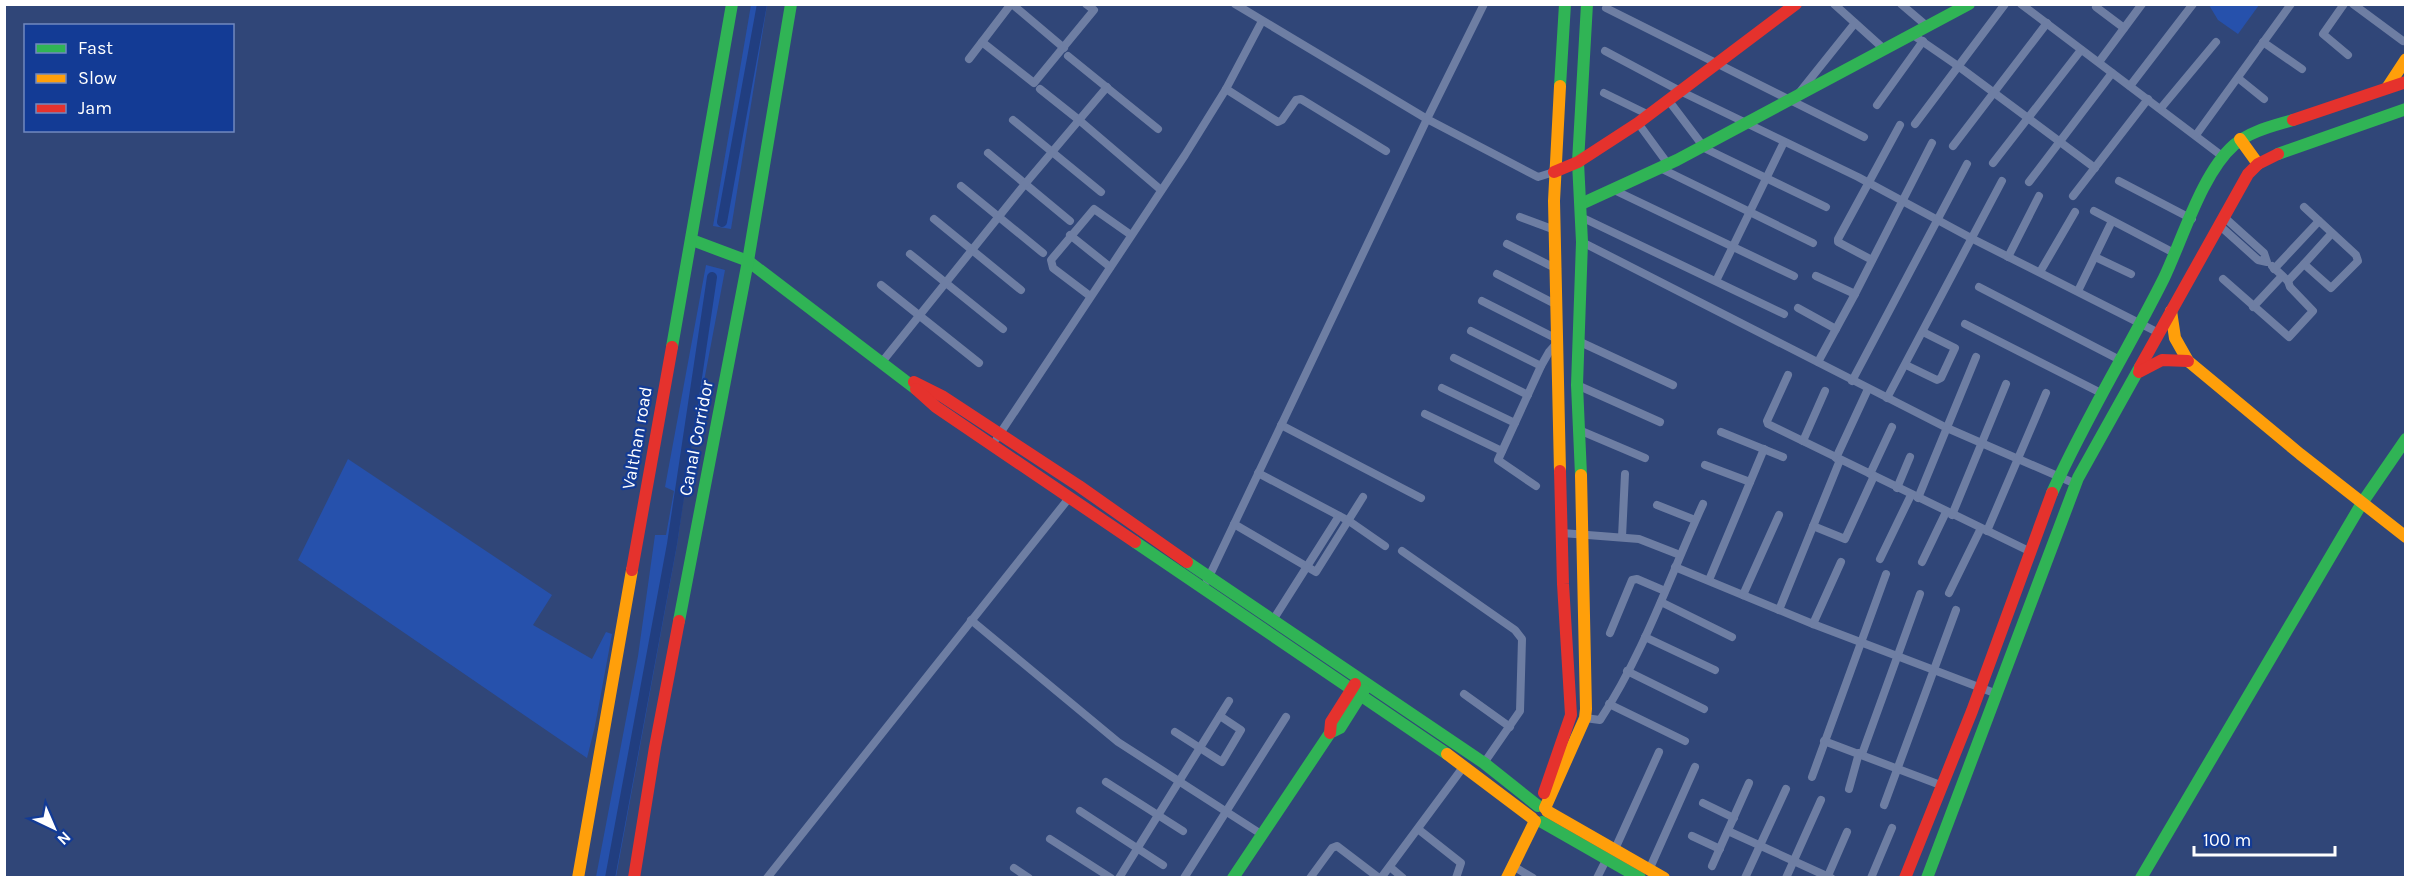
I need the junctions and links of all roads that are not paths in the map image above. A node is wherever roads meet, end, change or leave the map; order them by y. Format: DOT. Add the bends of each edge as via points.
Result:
graph roads {
  1 [pos="732,4"];
  2 [pos="791,4"];
  3 [pos="1011,4"];
  4 [pos="1086,4"];
  5 [pos="1235,4"];
  6 [pos="1484,4"];
  7 [pos="1565,4"];
  8 [pos="1587,4"];
  9 [pos="1796,4"];
  10 [pos="1834,4"];
  11 [pos="1901,4"];
  12 [pos="1969,4"];
  13 [pos="2005,4"];
  14 [pos="2021,4"];
  15 [pos="2142,4"];
  16 [pos="2193,4"];
  17 [pos="2291,4"];
  18 [pos="2344,4"];
  19 [pos="2353,4"];
  20 [pos="2096,7"];
  21 [pos="1606,8"];
  22 [pos="1262,21"];
  23 [pos="1855,23"];
  24 [pos="2047,23"];
  25 [pos="1928,27"];
  26 [pos="2124,27"];
  27 [pos="1918,38"];
  28 [pos="2403,41"];
  29 [pos="982,42"];
  30 [pos="2216,42"];
  31 [pos="2263,42"];
  32 [pos="1884,49"];
  33 [pos="2081,50"];
  34 [pos="1605,51"];
  35 [pos="1066,52"];
  36 [pos="2348,55"];
  37 [pos="969,59"];
  38 [pos="2406,59"];
  39 [pos="2098,62"];
  40 [pos="1717,65"];
  41 [pos="1958,66"];
  42 [pos="2301,69"];
  43 [pos="2112,73"];
  44 [pos="2238,78"];
  45 [pos="2406,82"];
  46 [pos="2130,86"];
  47 [pos="1107,87"];
  48 [pos="2386,88"];
  49 [pos="1040,89"];
  50 [pos="1226,89"];
  51 [pos="1682,92"];
  52 [pos="1993,92"];
  53 [pos="1604,93"];
  54 [pos="1793,99"];
  55 [pos="2148,99"];
  56 [pos="2264,99"];
  57 [pos="1669,101"];
  58 [pos="1877,105"];
  59 [pos="2161,108"];
  60 [pos="2406,109"];
  61 [pos="2027,117"];
  62 [pos="1427,119"];
  63 [pos="1643,119"];
  64 [pos="1013,120"];
  65 [pos="1079,120"];
  66 [pos="1746,123"];
  67 [pos="1915,124"];
  68 [pos="1900,125"];
  69 [pos="1158,129"];
  70 [pos="2196,135"];
  71 [pos="1864,137"];
  72 [pos="2240,139"];
  73 [pos="1784,142"];
  74 [pos="2060,142"];
  75 [pos="1932,143"];
  76 [pos="1703,146"];
  77 [pos="1953,146"];
  78 [pos="1386,151"];
  79 [pos="1053,152"];
  80 [pos="988,153"];
  81 [pos="2222,156"];
  82 [pos="1578,162"];
  83 [pos="1993,163"];
  84 [pos="1967,164"];
  85 [pos="2258,164"];
  86 [pos="1664,166"];
  87 [pos="2095,168"];
  88 [pos="1554,172"];
  89 [pos="1766,178"];
  90 [pos="2002,181"];
  91 [pos="2119,181"];
  92 [pos="1867,182"];
  93 [pos="2029,182"];
  94 [pos="1025,184"];
  95 [pos="961,186"];
  96 [pos="1161,190"];
  97 [pos="1614,190"];
  98 [pos="1101,192"];
  99 [pos="2039,196"];
  100 [pos="2073,196"];
  101 [pos="1903,201"];
  102 [pos="1581,204"];
  103 [pos="1826,207"];
  104 [pos="2304,207"];
  105 [pos="1750,212"];
  106 [pos="2075,212"];
  107 [pos="2094,212"];
  108 [pos="999,217"];
  109 [pos="1520,217"];
  110 [pos="1581,217"];
  111 [pos="1937,218"];
  112 [pos="934,219"];
  113 [pos="2192,219"];
  114 [pos="1070,221"];
  115 [pos="2112,221"];
  116 [pos="2222,221"];
  117 [pos="2319,221"];
  118 [pos="1555,230"];
  119 [pos="2332,233"];
  120 [pos="1070,235"];
  121 [pos="1131,236"];
  122 [pos="1971,238"];
  123 [pos="692,240"];
  124 [pos="1582,242"];
  125 [pos="1813,243"];
  126 [pos="1507,244"];
  127 [pos="1733,247"];
  128 [pos="972,250"];
  129 [pos="1043,253"];
  130 [pos="910,254"];
  131 [pos="2176,254"];
  132 [pos="2008,256"];
  133 [pos="2095,257"];
  134 [pos="1872,260"];
  135 [pos="748,261"];
  136 [pos="2304,264"];
  137 [pos="1110,267"];
  138 [pos="1557,269"];
  139 [pos="2274,269"];
  140 [pos="2040,272"];
  141 [pos="1497,274"];
  142 [pos="2131,274"];
  143 [pos="1794,276"];
  144 [pos="1816,276"];
  145 [pos="2285,278"];
  146 [pos="2223,279"];
  147 [pos="1716,281"];
  148 [pos="946,283"];
  149 [pos="882,285"];
  150 [pos="1979,287"];
  151 [pos="1021,290"];
  152 [pos="2078,291"];
  153 [pos="1855,294"];
  154 [pos="1090,296"];
  155 [pos="1482,302"];
  156 [pos="1557,304"];
  157 [pos="2253,307"];
  158 [pos="1798,308"];
  159 [pos="2171,311"];
  160 [pos="1784,314"];
  161 [pos="920,316"];
  162 [pos="2139,322"];
  163 [pos="1965,324"];
  164 [pos="1003,329"];
  165 [pos="1836,329"];
  166 [pos="1471,331"];
  167 [pos="1923,332"];
  168 [pos="2159,333"];
  169 [pos="1557,341"];
  170 [pos="1578,341"];
  171 [pos="1976,357"];
  172 [pos="1454,358"];
  173 [pos="2118,359"];
  174 [pos="2188,361"];
  175 [pos="882,362"];
  176 [pos="1818,362"];
  177 [pos="978,363"];
  178 [pos="1906,365"];
  179 [pos="1541,366"];
  180 [pos="2136,374"];
  181 [pos="1788,375"];
  182 [pos="1852,381"];
  183 [pos="2006,384"];
  184 [pos="1577,385"];
  185 [pos="1673,385"];
  186 [pos="1442,388"];
  187 [pos="1868,389"];
  188 [pos="1825,391"];
  189 [pos="2046,393"];
  190 [pos="2101,393"];
  191 [pos="1528,395"];
  192 [pos="1887,399"];
  193 [pos="1425,414"];
  194 [pos="1660,422"];
  195 [pos="1515,423"];
  196 [pos="1281,425"];
  197 [pos="1892,427"];
  198 [pos="1947,428"];
  199 [pos="1579,430"];
  200 [pos="1721,432"];
  201 [pos="2406,439"];
  202 [pos="996,440"];
  203 [pos="1803,441"];
  204 [pos="1983,443"];
  205 [pos="1764,449"];
  206 [pos="1502,451"];
  207 [pos="1783,457"];
  208 [pos="1910,457"];
  209 [pos="1645,458"];
  210 [pos="1838,459"];
  211 [pos="2018,459"];
  212 [pos="1706,465"];
  213 [pos="1258,473"];
  214 [pos="1625,474"];
  215 [pos="1872,475"];
  216 [pos="2060,476"];
  217 [pos="1750,482"];
  218 [pos="2076,484"];
  219 [pos="1536,486"];
  220 [pos="1897,488"];
  221 [pos="1363,496"];
  222 [pos="1914,496"];
  223 [pos="1069,498"];
  224 [pos="1421,498"];
  225 [pos="2362,503"];
  226 [pos="1703,504"];
  227 [pos="1657,505"];
  228 [pos="1949,513"];
  229 [pos="1779,515"];
  230 [pos="1339,516"];
  231 [pos="1695,520"];
  232 [pos="1349,521"];
  233 [pos="1234,524"];
  234 [pos="1814,526"];
  235 [pos="1984,529"];
  236 [pos="1562,533"];
  237 [pos="1584,535"];
  238 [pos="1622,537"];
  239 [pos="2406,537"];
  240 [pos="1385,546"];
  241 [pos="1402,551"];
  242 [pos="2029,551"];
  243 [pos="1680,555"];
  244 [pos="1880,559"];
  245 [pos="1841,562"];
  246 [pos="1922,562"];
  247 [pos="1675,567"];
  248 [pos="1306,568"];
  249 [pos="1886,574"];
  250 [pos="1209,578"];
  251 [pos="1709,580"];
  252 [pos="1202,588"];
  253 [pos="1665,591"];
  254 [pos="1743,594"];
  255 [pos="1920,594"];
  256 [pos="1949,594"];
  257 [pos="1660,602"];
  258 [pos="1779,610"];
  259 [pos="1956,610"];
  260 [pos="971,620"];
  261 [pos="1273,620"];
  262 [pos="1813,624"];
  263 [pos="1610,633"];
  264 [pos="1645,637"];
  265 [pos="1732,637"];
  266 [pos="1860,642"];
  267 [pos="1896,655"];
  268 [pos="1715,670"];
  269 [pos="1933,670"];
  270 [pos="1627,671"];
  271 [pos="1363,681"];
  272 [pos="1980,688"];
  273 [pos="1356,693"];
  274 [pos="1464,694"];
  275 [pos="1996,694"];
  276 [pos="1229,701"];
  277 [pos="1609,704"];
  278 [pos="1704,708"];
  279 [pos="1220,716"];
  280 [pos="1286,717"];
  281 [pos="1585,718"];
  282 [pos="1510,727"];
  283 [pos="1175,732"];
  284 [pos="1685,741"];
  285 [pos="1824,741"];
  286 [pos="1200,748"];
  287 [pos="1659,752"];
  288 [pos="1860,754"];
  289 [pos="1484,763"];
  290 [pos="1464,766"];
  291 [pos="1695,767"];
  292 [pos="1897,768"];
  293 [pos="1812,777"];
  294 [pos="1106,782"];
  295 [pos="1178,782"];
  296 [pos="1749,783"];
  297 [pos="1943,786"];
  298 [pos="1786,789"];
  299 [pos="1849,789"];
  300 [pos="1821,800"];
  301 [pos="1703,803"];
  302 [pos="1884,805"];
  303 [pos="1080,811"];
  304 [pos="1224,811"];
  305 [pos="1540,813"];
  306 [pos="1157,816"];
  307 [pos="1734,818"];
  308 [pos="1892,828"];
  309 [pos="1418,829"];
  310 [pos="1183,831"];
  311 [pos="1728,831"];
  312 [pos="1847,832"];
  313 [pos="1261,834"];
  314 [pos="1692,836"];
  315 [pos="1050,839"];
  316 [pos="1761,845"];
  317 [pos="1137,848"];
  318 [pos="1615,849"];
  319 [pos="1720,849"];
  320 [pos="1606,860"];
  321 [pos="1794,860"];
  322 [pos="1163,865"];
  323 [pos="1712,866"];
  324 [pos="1390,867"];
  325 [pos="1014,868"];
  326 [pos="1510,872"];
  327 [pos="1644,874"];
  328 [pos="1829,877"];
  329 [pos="579,878"];
  330 [pos="634,878"];
  331 [pos="767,878"];
  332 [pos="1029,878"];
  333 [pos="1110,878"];
  334 [pos="1119,878"];
  335 [pos="1184,878"];
  336 [pos="1233,878"];
  337 [pos="1310,878"];
  338 [pos="1380,878"];
  339 [pos="1403,878"];
  340 [pos="1456,878"];
  341 [pos="1533,878"];
  342 [pos="1597,878"];
  343 [pos="1664,878"];
  344 [pos="1745,878"];
  345 [pos="1786,878"];
  346 [pos="1871,878"];
  347 [pos="1905,878"];
  348 [pos="1927,878"];
  349 [pos="2141,878"];
  1 -- 123 [label="street, Valthan road"];
  2 -- 135 [label="street, Canal Corridor"];
  3 -- 29 [label="street"];
  3 -- 35 [label="street"];
  4 -- 35 [label="street" via="1094,10"];
  5 -- 22 [label="street"];
  6 -- 62 [label="street"];
  7 -- 88 [label="street"];
  8 -- 82 [label="street"];
  9 -- 40 [label="street"];
  10 -- 23 [label="street"];
  11 -- 25 [label="street"];
  12 -- 25 [label="street"];
  13 -- 41 [label="street"];
  14 -- 24 [label="street"];
  15 -- 26 [label="street"];
  16 -- 46 [label="street"];
  17 -- 31 [label="street"];
  18 -- 36 [label="street" via="2323,34"];
  19 -- 28 [label="street"];
  20 -- 26 [label="street"];
  21 -- 40 [label="street"];
  22 -- 50 [label="street"];
  22 -- 62 [label="street"];
  23 -- 32 [label="street"];
  23 -- 54 [label="street"];
  24 -- 33 [label="street"];
  24 -- 52 [label="street"];
  25 -- 27 [label="street"];
  26 -- 39 [label="street"];
  27 -- 32 [label="street"];
  27 -- 41 [label="street"];
  27 -- 58 [label="street"];
  29 -- 35 [label="street" via="1035,83"];
  29 -- 37 [label="street"];
  30 -- 59 [label="street"];
  31 -- 42 [label="street"];
  31 -- 44 [label="street"];
  32 -- 54 [label="street"];
  33 -- 39 [label="street"];
  33 -- 61 [label="street"];
  34 -- 51 [label="street"];
  35 -- 47 [label="street"];
  38 -- 48 [label="street"];
  39 -- 43 [label="street"];
  40 -- 51 [label="street"];
  40 -- 54 [label="street"];
  41 -- 52 [label="street"];
  41 -- 67 [label="street"];
  43 -- 46 [label="street"];
  43 -- 74 [label="street"];
  44 -- 56 [label="street"];
  44 -- 70 [label="street"];
  45 -- 48 [label="street"];
  46 -- 55 [label="street"];
  47 -- 65 [label="street"];
  47 -- 69 [label="street"];
  48 -- 72 [label="street"];
  49 -- 65 [label="street"];
  50 -- 78 [label="street" via="1278,122 1301,99"];
  50 -- 96 [label="street"];
  51 -- 57 [label="street"];
  51 -- 66 [label="street"];
  52 -- 61 [label="street"];
  52 -- 77 [label="street"];
  53 -- 63 [label="street"];
  54 -- 66 [label="street"];
  54 -- 71 [label="street"];
  55 -- 59 [label="street"];
  55 -- 87 [label="street"];
  57 -- 63 [label="street"];
  57 -- 76 [label="street"];
  59 -- 70 [label="street"];
  60 -- 85 [label="street"];
  61 -- 74 [label="street"];
  61 -- 83 [label="street"];
  62 -- 88 [label="street" via="1538,177"];
  62 -- 196 [label="street"];
  63 -- 82 [label="street"];
  63 -- 86 [label="street"];
  64 -- 79 [label="street"];
  65 -- 79 [label="street"];
  65 -- 96 [label="street"];
  66 -- 73 [label="street"];
  66 -- 76 [label="street"];
  68 -- 92 [label="street"];
  70 -- 81 [label="street"];
  72 -- 81 [label="street"];
  72 -- 85 [label="street"];
  73 -- 89 [label="street"];
  73 -- 92 [label="street"];
  74 -- 87 [label="street"];
  74 -- 93 [label="street"];
  75 -- 101 [label="street"];
  76 -- 86 [label="street"];
  76 -- 89 [label="street"];
  79 -- 94 [label="street"];
  79 -- 98 [label="street"];
  80 -- 94 [label="street"];
  81 -- 113 [label="street"];
  82 -- 88 [label="street"];
  82 -- 102 [label="street"];
  84 -- 111 [label="street"];
  85 -- 116 [label="street" via="2248,174"];
  86 -- 97 [label="street"];
  86 -- 105 [label="street"];
  87 -- 100 [label="street"];
  88 -- 118 [label="street"];
  89 -- 103 [label="street"];
  89 -- 105 [label="street"];
  90 -- 122 [label="street"];
  91 -- 113 [label="street"];
  92 -- 101 [label="street"];
  92 -- 134 [label="street" via="1837,240"];
  94 -- 108 [label="street"];
  94 -- 114 [label="street"];
  95 -- 108 [label="street"];
  96 -- 121 [label="street"];
  97 -- 102 [label="street"];
  97 -- 127 [label="street"];
  99 -- 132 [label="street"];
  101 -- 111 [label="street"];
  101 -- 134 [label="street"];
  102 -- 110 [label="street"];
  104 -- 117 [label="street"];
  105 -- 125 [label="street"];
  105 -- 127 [label="street"];
  106 -- 140 [label="street"];
  107 -- 115 [label="street"];
  108 -- 128 [label="street"];
  108 -- 129 [label="street"];
  109 -- 118 [label="street"];
  110 -- 124 [label="street"];
  110 -- 147 [label="street"];
  111 -- 122 [label="street"];
  111 -- 182 [label="street"];
  112 -- 128 [label="street"];
  113 -- 131 [label="street"];
  115 -- 131 [label="street"];
  115 -- 133 [label="street"];
  116 -- 139 [label="street" via="2264,253"];
  116 -- 159 [label="street"];
  117 -- 119 [label="street"];
  117 -- 139 [label="street"];
  118 -- 138 [label="street"];
  119 -- 136 [label="street"];
  119 -- 136 [label="street" via="2358,261 2331,288"];
  120 -- 121 [label="street" via="1096,209"];
  120 -- 137 [label="street"];
  120 -- 154 [label="street" via="1051,265"];
  121 -- 137 [label="street"];
  122 -- 132 [label="street"];
  122 -- 167 [label="street"];
  123 -- 135 [label="street"];
  123 -- 329 [label="street, Valthan road"];
  124 -- 170 [label="street"];
  124 -- 176 [label="street"];
  126 -- 138 [label="street"];
  127 -- 143 [label="street"];
  127 -- 147 [label="street"];
  128 -- 148 [label="street"];
  128 -- 151 [label="street"];
  130 -- 148 [label="street"];
  131 -- 162 [label="street"];
  132 -- 140 [label="street"];
  133 -- 142 [label="street"];
  133 -- 152 [label="street"];
  134 -- 153 [label="street"];
  135 -- 175 [label="street"];
  135 -- 330 [label="street, Canal Corridor" via="657,736"];
  136 -- 145 [label="street"];
  137 -- 154 [label="street"];
  138 -- 156 [label="street"];
  139 -- 145 [label="street"];
  140 -- 152 [label="street"];
  141 -- 156 [label="street"];
  144 -- 153 [label="street"];
  145 -- 157 [label="street"];
  145 -- 157 [label="street" via="2313,311 2291,335 2285,335"];
  146 -- 157 [label="street"];
  147 -- 160 [label="street"];
  148 -- 161 [label="street"];
  148 -- 164 [label="street"];
  149 -- 161 [label="street"];
  150 -- 173 [label="street"];
  152 -- 162 [label="street"];
  153 -- 165 [label="street"];
  154 -- 202 [label="street"];
  155 -- 169 [label="street"];
  156 -- 169 [label="street"];
  158 -- 165 [label="street"];
  159 -- 168 [label="street"];
  159 -- 174 [label="street" via="2176,345"];
  161 -- 175 [label="street"];
  161 -- 177 [label="street"];
  162 -- 168 [label="street"];
  162 -- 173 [label="street"];
  163 -- 190 [label="street"];
  165 -- 176 [label="street"];
  166 -- 179 [label="street"];
  167 -- 178 [label="street"];
  167 -- 178 [label="street" via="1955,349 1941,378 1937,380"];
  168 -- 180 [label="street"];
  169 -- 179 [label="street"];
  169 -- 236 [label="street"];
  170 -- 184 [label="street"];
  170 -- 185 [label="street"];
  171 -- 198 [label="street"];
  172 -- 191 [label="street"];
  173 -- 190 [label="street"];
  174 -- 180 [label="street" via="2155,360"];
  174 -- 225 [label="street"];
  175 -- 202 [label="street" via="942,396"];
  176 -- 182 [label="street"];
  178 -- 192 [label="street"];
  179 -- 191 [label="street"];
  180 -- 218 [label="street"];
  181 -- 203 [label="street" via="1767,423"];
  182 -- 187 [label="street"];
  183 -- 204 [label="street"];
  184 -- 194 [label="street"];
  184 -- 199 [label="street"];
  186 -- 195 [label="street"];
  187 -- 192 [label="street"];
  187 -- 210 [label="street"];
  188 -- 203 [label="street"];
  189 -- 211 [label="street"];
  190 -- 216 [label="street"];
  191 -- 195 [label="street"];
  192 -- 198 [label="street"];
  193 -- 206 [label="street"];
  195 -- 206 [label="street"];
  196 -- 213 [label="street"];
  196 -- 224 [label="street"];
  197 -- 215 [label="street"];
  198 -- 204 [label="street"];
  198 -- 222 [label="street"];
  199 -- 209 [label="street"];
  199 -- 237 [label="street"];
  200 -- 205 [label="street"];
  201 -- 225 [label="street"];
  202 -- 223 [label="street"];
  202 -- 250 [label="street" via="1079,486"];
  203 -- 210 [label="street"];
  204 -- 211 [label="street"];
  204 -- 228 [label="street"];
  205 -- 207 [label="street"];
  205 -- 217 [label="street"];
  206 -- 219 [label="street" via="1499,462"];
  208 -- 220 [label="street"];
  210 -- 215 [label="street"];
  210 -- 234 [label="street"];
  211 -- 216 [label="street"];
  211 -- 235 [label="street"];
  212 -- 217 [label="street"];
  213 -- 230 [label="street"];
  213 -- 233 [label="street"];
  214 -- 238 [label="street"];
  215 -- 220 [label="street"];
  215 -- 234 [label="street" via="1845,539"];
  216 -- 218 [label="street"];
  216 -- 242 [label="street"];
  217 -- 251 [label="street"];
  218 -- 275 [label="street"];
  220 -- 222 [label="street"];
  221 -- 232 [label="street"];
  222 -- 228 [label="street"];
  222 -- 244 [label="street"];
  223 -- 252 [label="street"];
  223 -- 260 [label="street"];
  225 -- 239 [label="street"];
  225 -- 349 [label="street"];
  226 -- 231 [label="street"];
  227 -- 231 [label="street"];
  228 -- 235 [label="street"];
  228 -- 246 [label="street"];
  229 -- 254 [label="street"];
  230 -- 232 [label="street"];
  230 -- 248 [label="street"];
  231 -- 243 [label="street"];
  232 -- 240 [label="street"];
  232 -- 248 [label="street" via="1318,572"];
  233 -- 248 [label="street"];
  233 -- 250 [label="street"];
  234 -- 258 [label="street"];
  235 -- 242 [label="street"];
  235 -- 256 [label="street"];
  236 -- 237 [label="street"];
  236 -- 305 [label="street" via="1572,715"];
  237 -- 238 [label="street"];
  237 -- 281 [label="street"];
  238 -- 243 [label="street" via="1644,540"];
  241 -- 282 [label="street" via="1520,636 1520,707"];
  242 -- 272 [label="street"];
  243 -- 247 [label="street"];
  245 -- 262 [label="street"];
  247 -- 251 [label="street"];
  247 -- 253 [label="street"];
  248 -- 261 [label="street"];
  249 -- 266 [label="street"];
  250 -- 252 [label="street"];
  250 -- 261 [label="street"];
  251 -- 254 [label="street"];
  252 -- 273 [label="street"];
  253 -- 257 [label="street"];
  253 -- 263 [label="street" via="1632,580"];
  254 -- 258 [label="street"];
  255 -- 267 [label="street"];
  257 -- 264 [label="street"];
  257 -- 265 [label="street"];
  258 -- 262 [label="street"];
  259 -- 269 [label="street"];
  260 -- 295 [label="street" via="1118,742"];
  260 -- 331 [label="street"];
  261 -- 271 [label="street"];
  262 -- 266 [label="street"];
  264 -- 268 [label="street"];
  264 -- 270 [label="street"];
  266 -- 267 [label="street"];
  266 -- 285 [label="street"];
  267 -- 269 [label="street"];
  267 -- 288 [label="street"];
  269 -- 272 [label="street"];
  269 -- 292 [label="street"];
  270 -- 277 [label="street"];
  270 -- 278 [label="street"];
  271 -- 273 [label="street"];
  271 -- 289 [label="street"];
  272 -- 275 [label="street"];
  272 -- 297 [label="street"];
  273 -- 290 [label="street"];
  273 -- 313 [label="street" via="1340,728 1330,733"];
  274 -- 282 [label="street"];
  275 -- 348 [label="street"];
  276 -- 279 [label="street"];
  277 -- 281 [label="street" via="1598,721"];
  277 -- 284 [label="street"];
  279 -- 286 [label="street"];
  279 -- 286 [label="street" via="1241,730 1223,761"];
  280 -- 304 [label="street"];
  281 -- 305 [label="street"];
  282 -- 289 [label="street"];
  283 -- 286 [label="street"];
  285 -- 288 [label="street"];
  285 -- 293 [label="street"];
  286 -- 295 [label="street"];
  287 -- 318 [label="street"];
  288 -- 292 [label="street"];
  288 -- 299 [label="street"];
  289 -- 305 [label="street"];
  290 -- 305 [label="street"];
  290 -- 309 [label="street"];
  291 -- 327 [label="street"];
  292 -- 297 [label="street"];
  292 -- 302 [label="street"];
  294 -- 306 [label="street"];
  295 -- 304 [label="street"];
  295 -- 306 [label="street"];
  296 -- 307 [label="street"];
  297 -- 347 [label="street"];
  298 -- 316 [label="street"];
  300 -- 321 [label="street"];
  301 -- 307 [label="street"];
  303 -- 317 [label="street"];
  304 -- 313 [label="street"];
  304 -- 335 [label="street"];
  305 -- 318 [label="street"];
  305 -- 320 [label="street"];
  305 -- 326 [label="street"];
  306 -- 310 [label="street"];
  306 -- 317 [label="street"];
  307 -- 311 [label="street"];
  308 -- 346 [label="street"];
  309 -- 324 [label="street"];
  309 -- 340 [label="street" via="1461,863"];
  311 -- 316 [label="street"];
  311 -- 319 [label="street"];
  312 -- 328 [label="street"];
  313 -- 336 [label="street"];
  314 -- 319 [label="street"];
  315 -- 333 [label="street"];
  316 -- 321 [label="street"];
  316 -- 344 [label="street"];
  317 -- 322 [label="street"];
  317 -- 334 [label="street"];
  318 -- 327 [label="street"];
  319 -- 323 [label="street"];
  320 -- 327 [label="street"];
  320 -- 342 [label="street"];
  321 -- 328 [label="street"];
  321 -- 345 [label="street"];
  324 -- 338 [label="street"];
  324 -- 339 [label="street"];
  325 -- 332 [label="street"];
  326 -- 341 [label="street"];
  327 -- 343 [label="street"];
  337 -- 338 [label="street" via="1337,846"];
}
